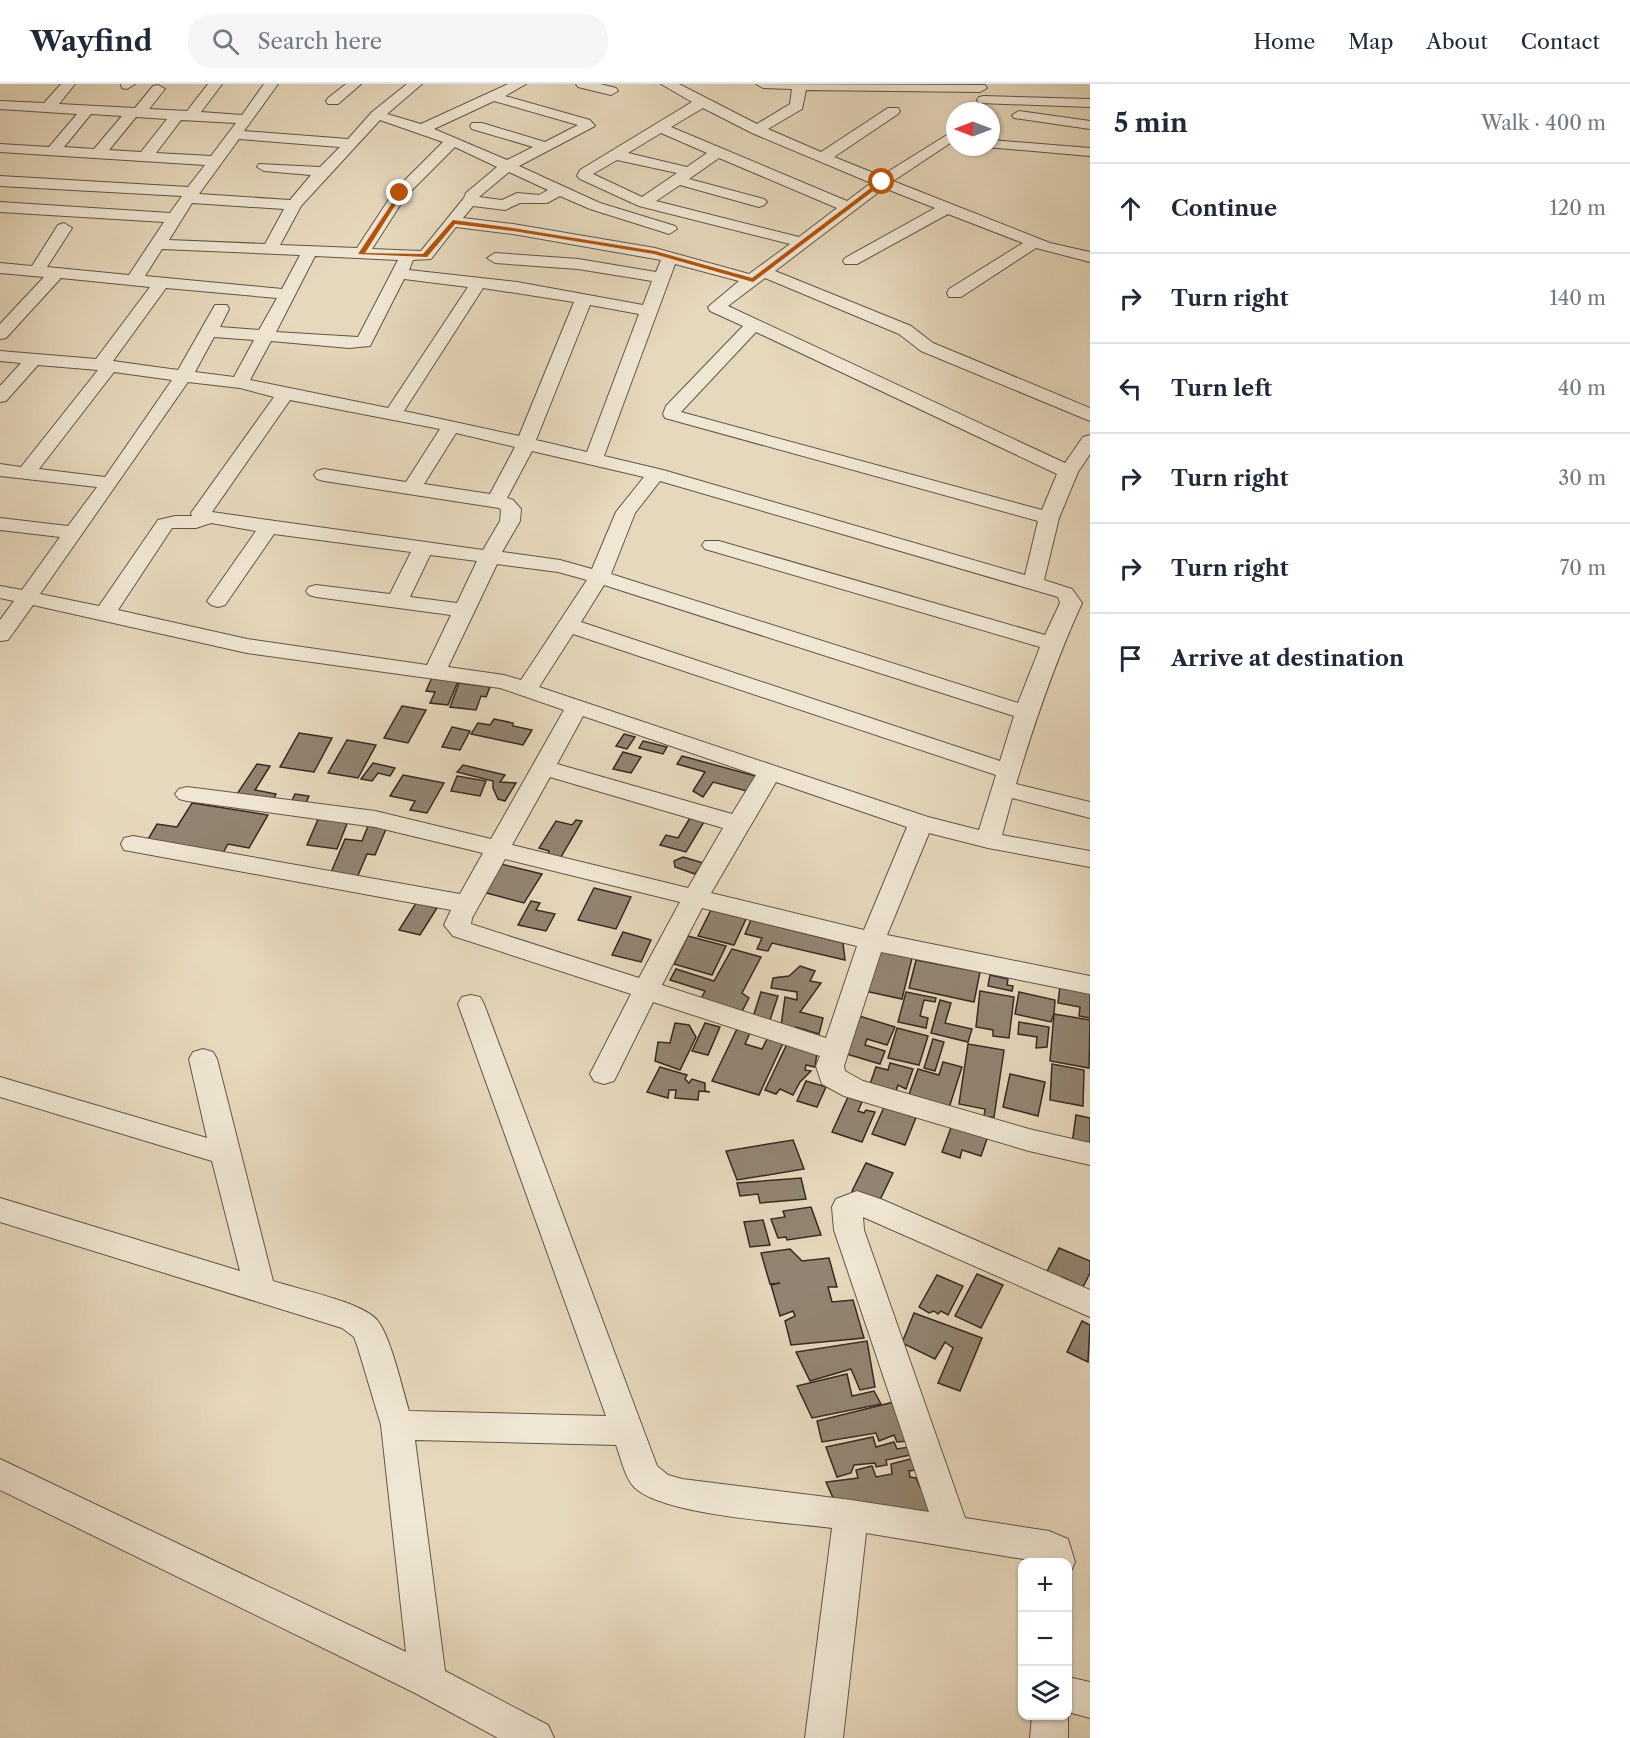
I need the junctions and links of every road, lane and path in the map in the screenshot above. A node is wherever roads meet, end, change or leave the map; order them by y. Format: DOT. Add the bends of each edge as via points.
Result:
graph roads {
  1 [pos="68,84"];
  2 [pos="215,84"];
  3 [pos="270,84"];
  4 [pos="354,84"];
  5 [pos="415,84"];
  6 [pos="519,84"];
  7 [pos="582,84"];
  8 [pos="668,84"];
  9 [pos="763,84"];
  10 [pos="800,85"];
  11 [pos="859,86"];
  12 [pos="158,89"];
  13 [pos="611,91"];
  14 [pos="492,96"];
  15 [pos="984,99"];
  16 [pos="333,101"];
  17 [pos="702,102"];
  18 [pos="1090,103"];
  19 [pos="0,105"];
  20 [pos="48,108"];
  21 [pos="87,110"];
  22 [pos="893,111"];
  23 [pos="135,113"];
  24 [pos="377,115"];
  25 [pos="184,116"];
  26 [pos="245,119"];
  27 [pos="1090,125"];
  28 [pos="477,126"];
  29 [pos="661,128"];
  30 [pos="422,129"];
  31 [pos="758,130"];
  32 [pos="234,134"];
  33 [pos="453,141"];
  34 [pos="946,143"];
  35 [pos="352,144"];
  36 [pos="1000,145"];
  37 [pos="547,147"];
  38 [pos="0,148"];
  39 [pos="53,152"];
  40 [pos="718,152"];
  41 [pos="1090,152"];
  42 [pos="98,154"];
  43 [pos="615,155"];
  44 [pos="146,157"];
  45 [pos="823,157"];
  46 [pos="214,161"];
  47 [pos="509,165"];
  48 [pos="264,167"];
  49 [pos="323,172"];
  50 [pos="684,176"];
  51 [pos="0,181"];
  52 [pos="882,182"];
  53 [pos="791,183"];
  54 [pos="560,189"];
  55 [pos="191,195"];
  56 [pos="471,196"];
  57 [pos="644,202"];
  58 [pos="759,202"];
  59 [pos="294,205"];
  60 [pos="0,207"];
  61 [pos="947,207"];
  62 [pos="850,208"];
  63 [pos="175,218"];
  64 [pos="453,222"];
  65 [pos="725,223"];
  66 [pos="64,228"];
  67 [pos="669,229"];
  68 [pos="802,242"];
  69 [pos="1035,242"];
  70 [pos="158,244"];
  71 [pos="270,249"];
  72 [pos="310,251"];
  73 [pos="361,254"];
  74 [pos="407,256"];
  75 [pos="670,256"];
  76 [pos="1090,257"];
  77 [pos="495,258"];
  78 [pos="851,261"];
  79 [pos="0,268"];
  80 [pos="37,271"];
  81 [pos="57,273"];
  82 [pos="399,274"];
  83 [pos="758,276"];
  84 [pos="661,278"];
  85 [pos="134,280"];
  86 [pos="478,282"];
  87 [pos="161,283"];
  88 [pos="955,293"];
  89 [pos="286,294"];
  90 [pos="584,298"];
  91 [pos="221,309"];
  92 [pos="649,311"];
  93 [pos="753,325"];
  94 [pos="209,331"];
  95 [pos="0,334"];
  96 [pos="265,336"];
  97 [pos="0,356"];
  98 [pos="34,359"];
  99 [pos="105,366"];
  100 [pos="184,375"];
  101 [pos="240,383"];
  102 [pos="285,394"];
  103 [pos="0,398"];
  104 [pos="393,414"];
  105 [pos="1090,415"];
  106 [pos="451,426"];
  107 [pos="1090,441"];
  108 [pos="526,443"];
  109 [pos="593,460"];
  110 [pos="0,470"];
  111 [pos="1068,472"];
  112 [pos="26,473"];
  113 [pos="656,474"];
  114 [pos="324,475"];
  115 [pos="110,483"];
  116 [pos="412,488"];
  117 [pos="496,501"];
  118 [pos="206,518"];
  119 [pos="1049,518"];
  120 [pos="0,524"];
  121 [pos="269,527"];
  122 [pos="73,533"];
  123 [pos="712,545"];
  124 [pos="424,547"];
  125 [pos="490,556"];
  126 [pos="599,576"];
  127 [pos="1033,585"];
  128 [pos="316,591"];
  129 [pos="0,592"];
  130 [pos="27,596"];
  131 [pos="218,601"];
  132 [pos="397,601"];
  133 [pos="464,610"];
  134 [pos="105,613"];
  135 [pos="568,625"];
  136 [pos="0,635"];
  137 [pos="1052,644"];
  138 [pos="435,671"];
  139 [pos="526,690"];
  140 [pos="577,707"];
  141 [pos="1026,713"];
  142 [pos="543,767"];
  143 [pos="771,771"];
  144 [pos="1007,780"];
  145 [pos="188,794"];
  146 [pos="1090,810"];
  147 [pos="921,823"];
  148 [pos="737,824"];
  149 [pos="988,840"];
  150 [pos="133,844"];
  151 [pos="498,848"];
  152 [pos="1090,860"];
  153 [pos="697,896"];
  154 [pos="466,904"];
  155 [pos="872,941"];
  156 [pos="1090,985"];
  157 [pos="646,988"];
  158 [pos="471,1004"];
  159 [pos="835,1051"];
  160 [pos="203,1059"];
  161 [pos="604,1074"];
  162 [pos="0,1088"];
  163 [pos="225,1154"];
  164 [pos="1090,1154"];
  165 [pos="0,1210"];
  166 [pos="260,1289"];
  167 [pos="1090,1304"];
  168 [pos="397,1425"];
  169 [pos="626,1431"];
  170 [pos="0,1474"];
  171 [pos="851,1515"];
  172 [pos="953,1532"];
  173 [pos="1057,1558"];
  174 [pos="428,1681"];
  175 [pos="1072,1696"];
  176 [pos="1090,1700"];
  177 [pos="1050,1720"];
  178 [pos="535,1738"];
  179 [pos="824,1738"];
  180 [pos="1049,1738"];
  1 -- 20 [label="street"];
  2 -- 25 [label="street"];
  3 -- 26 [label="street"];
  4 -- 16 [label="street"];
  5 -- 24 [label="street"];
  6 -- 14 [label="street"];
  7 -- 13 [label="street"];
  8 -- 17 [label="street"];
  9 -- 10 [label="street"];
  10 -- 11 [label="street"];
  10 -- 31 [label="street" via="797,106"];
  11 -- 15 [label="street"];
  12 -- 23 [label="street"];
  14 -- 30 [label="street"];
  14 -- 37 [label="street" via="588,126"];
  15 -- 18 [label="street"];
  15 -- 27 [label="street"];
  17 -- 29 [label="street"];
  17 -- 31 [label="street"];
  19 -- 20 [label="street"];
  20 -- 21 [label="street"];
  21 -- 23 [label="street"];
  21 -- 39 [label="street"];
  22 -- 45 [label="street"];
  23 -- 25 [label="street"];
  23 -- 42 [label="street"];
  24 -- 30 [label="street"];
  24 -- 35 [label="street"];
  25 -- 26 [label="street"];
  25 -- 44 [label="street"];
  26 -- 32 [label="street"];
  28 -- 37 [label="street"];
  29 -- 40 [label="street"];
  29 -- 43 [label="street"];
  30 -- 33 [label="street"];
  31 -- 45 [label="street"];
  32 -- 35 [label="street"];
  32 -- 46 [label="street"];
  33 -- 47 [label="street"];
  33 -- 73 [label="street" via="400,193"];
  34 -- 52 [label="street"];
  35 -- 49 [label="street"];
  36 -- 41 [label="street"];
  37 -- 47 [label="street"];
  38 -- 39 [label="street"];
  39 -- 42 [label="street"];
  40 -- 50 [label="street"];
  40 -- 53 [label="street"];
  42 -- 44 [label="street"];
  43 -- 50 [label="street"];
  43 -- 57 [label="street" via="585,176"];
  44 -- 46 [label="street"];
  45 -- 52 [label="street"];
  46 -- 55 [label="street"];
  47 -- 54 [label="street"];
  47 -- 56 [label="street"];
  48 -- 49 [label="street"];
  49 -- 59 [label="street"];
  50 -- 57 [label="street"];
  50 -- 58 [label="street"];
  51 -- 55 [label="street"];
  52 -- 61 [label="street"];
  52 -- 62 [label="street"];
  53 -- 58 [label="street"];
  53 -- 62 [label="street"];
  54 -- 64 [label="street" via="542,200 517,198 505,205 470,201"];
  54 -- 67 [label="street" via="595,206"];
  55 -- 59 [label="street"];
  55 -- 63 [label="street"];
  57 -- 65 [label="street"];
  58 -- 65 [label="street"];
  59 -- 71 [label="street"];
  60 -- 63 [label="street"];
  61 -- 69 [label="street"];
  61 -- 78 [label="street"];
  62 -- 68 [label="street"];
  63 -- 70 [label="street"];
  64 -- 74 [label="street" via="429,254"];
  64 -- 75 [label="street"];
  65 -- 68 [label="street"];
  66 -- 80 [label="street"];
  68 -- 83 [label="street"];
  69 -- 76 [label="street"];
  69 -- 88 [label="street"];
  70 -- 71 [label="street"];
  70 -- 85 [label="street"];
  71 -- 72 [label="street"];
  72 -- 73 [label="street"];
  72 -- 89 [label="street"];
  73 -- 74 [label="street"];
  74 -- 82 [label="street"];
  75 -- 83 [label="street"];
  75 -- 84 [label="street"];
  77 -- 84 [label="street" via="578,264"];
  79 -- 80 [label="street"];
  80 -- 81 [label="street"];
  81 -- 85 [label="street"];
  81 -- 95 [label="street"];
  82 -- 86 [label="street"];
  82 -- 96 [label="street" via="364,342"];
  83 -- 93 [label="street" via="716,307"];
  83 -- 105 [label="street" via="905,330 927,347"];
  84 -- 92 [label="street"];
  85 -- 87 [label="street"];
  86 -- 90 [label="street"];
  86 -- 104 [label="street"];
  87 -- 89 [label="street"];
  87 -- 99 [label="street"];
  89 -- 96 [label="street"];
  90 -- 92 [label="street"];
  90 -- 108 [label="street"];
  91 -- 94 [label="street"];
  92 -- 109 [label="street"];
  93 -- 111 [label="street"];
  93 -- 119 [label="street" via="672,414"];
  94 -- 96 [label="street"];
  94 -- 100 [label="street"];
  96 -- 101 [label="street"];
  97 -- 98 [label="street"];
  98 -- 99 [label="street"];
  98 -- 103 [label="street"];
  99 -- 100 [label="street"];
  99 -- 112 [label="street"];
  100 -- 101 [label="street"];
  100 -- 115 [label="street"];
  101 -- 102 [label="street"];
  102 -- 104 [label="street"];
  102 -- 118 [label="street" via="201,513"];
  104 -- 106 [label="street"];
  106 -- 108 [label="street"];
  106 -- 116 [label="street"];
  107 -- 111 [label="street"];
  108 -- 109 [label="street"];
  108 -- 117 [label="street"];
  109 -- 113 [label="street"];
  110 -- 112 [label="street"];
  111 -- 119 [label="street"];
  112 -- 115 [label="street"];
  113 -- 126 [label="street" via="626,512"];
  113 -- 127 [label="street"];
  114 -- 116 [label="street"];
  115 -- 122 [label="street"];
  116 -- 117 [label="street"];
  117 -- 125 [label="street" via="510,509 510,521"];
  118 -- 121 [label="street"];
  118 -- 134 [label="street" via="196,523 165,524"];
  119 -- 127 [label="street"];
  120 -- 122 [label="street"];
  121 -- 124 [label="street"];
  121 -- 131 [label="street"];
  122 -- 130 [label="street"];
  123 -- 137 [label="street"];
  124 -- 125 [label="street"];
  124 -- 132 [label="street"];
  125 -- 126 [label="street"];
  125 -- 133 [label="street"];
  126 -- 135 [label="street"];
  126 -- 141 [label="street"];
  127 -- 137 [label="street" via="1065,593 1070,598"];
  128 -- 132 [label="street"];
  129 -- 130 [label="street"];
  130 -- 134 [label="street"];
  130 -- 136 [label="street"];
  132 -- 133 [label="street"];
  133 -- 138 [label="street"];
  134 -- 138 [label="street" via="247,646"];
  135 -- 139 [label="street"];
  135 -- 144 [label="street"];
  137 -- 141 [label="street"];
  138 -- 139 [label="street" via="504,682"];
  139 -- 140 [label="street"];
  140 -- 142 [label="street"];
  140 -- 143 [label="street"];
  141 -- 144 [label="street"];
  142 -- 148 [label="street"];
  142 -- 151 [label="street"];
  143 -- 147 [label="street"];
  143 -- 148 [label="street"];
  144 -- 146 [label="street"];
  144 -- 149 [label="street"];
  145 -- 151 [label="street" via="375,819"];
  147 -- 149 [label="street"];
  147 -- 155 [label="street"];
  148 -- 153 [label="street"];
  149 -- 152 [label="street"];
  150 -- 154 [label="street"];
  151 -- 153 [label="street"];
  151 -- 154 [label="street"];
  153 -- 155 [label="street"];
  153 -- 157 [label="street"];
  154 -- 157 [label="street" via="459,918 462,930"];
  155 -- 156 [label="street"];
  155 -- 159 [label="street"];
  157 -- 159 [label="street"];
  157 -- 161 [label="street"];
  158 -- 169 [label="street"];
  159 -- 164 [label="street" via="830,1066 832,1077 847,1086"];
  160 -- 163 [label="street"];
  162 -- 163 [label="street"];
  163 -- 166 [label="street"];
  165 -- 166 [label="street"];
  166 -- 168 [label="street" via="352,1318 366,1329"];
  167 -- 172 [label="street" via="872,1208 857,1203 847,1207 849,1230"];
  168 -- 169 [label="street"];
  168 -- 174 [label="street"];
  169 -- 171 [label="street" via="644,1475 657,1486 682,1494"];
  170 -- 174 [label="street"];
  171 -- 172 [label="street"];
  171 -- 179 [label="street"];
  172 -- 173 [label="street" via="1049,1547 1056,1550"];
  174 -- 178 [label="street"];
  175 -- 176 [label="street"];
  177 -- 180 [label="street"];
}
